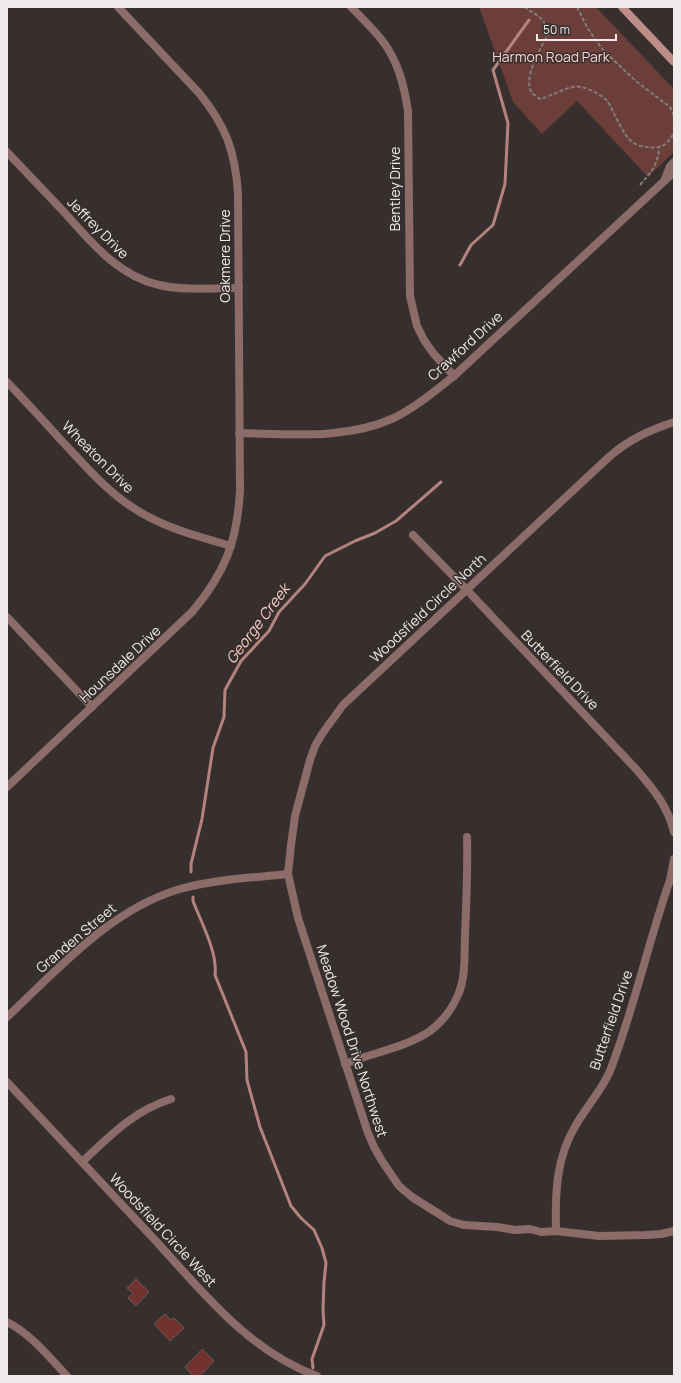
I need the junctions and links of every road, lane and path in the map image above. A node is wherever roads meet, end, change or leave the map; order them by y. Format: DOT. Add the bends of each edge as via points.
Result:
graph roads {
  1 [pos="351,7"];
  2 [pos="524,7"];
  3 [pos="577,7"];
  4 [pos="622,7"];
  5 [pos="122,8"];
  6 [pos="674,62"];
  7 [pos="674,116"];
  8 [pos="674,133"];
  9 [pos="659,148"];
  10 [pos="7,152"];
  11 [pos="674,162"];
  12 [pos="674,172"];
  13 [pos="664,181"];
  14 [pos="640,184"];
  15 [pos="238,288"];
  16 [pos="454,376"];
  17 [pos="7,382"];
  18 [pos="674,422"];
  19 [pos="240,433"];
  20 [pos="413,535"];
  21 [pos="231,546"];
  22 [pos="466,589"];
  23 [pos="7,617"];
  24 [pos="92,708"];
  25 [pos="7,787"];
  26 [pos="674,832"];
  27 [pos="467,837"];
  28 [pos="674,859"];
  29 [pos="288,874"];
  30 [pos="7,1017"];
  31 [pos="345,1064"];
  32 [pos="7,1082"];
  33 [pos="171,1099"];
  34 [pos="82,1162"];
  35 [pos="674,1230"];
  36 [pos="556,1231"];
  37 [pos="7,1322"];
  38 [pos="67,1376"];
  39 [pos="316,1376"];
  1 -- 16 [label="street, Bentley Drive" via="381,39 402,80 408,111 410,296 417,326 424,340"];
  2 -- 9 [label="path" via="540,17 547,26 548,34 529,75 533,93 540,99 573,86 581,86 607,101 626,135 634,143"];
  3 -- 7 [label="path" via="603,50 636,82 670,107"];
  4 -- 6 [label="main road"];
  5 -- 15 [label="street, Oakmere Drive" via="199,94 218,119 231,147 237,178"];
  8 -- 9 [label="path"];
  9 -- 14 [label="path" via="654,167"];
  10 -- 15 [label="street, Jeffrey Drive" via="96,247 131,275 152,283 175,287"];
  11 -- 13 [label="street, Crawford Drive"];
  12 -- 13 [label="street, Crawford Drive"];
  13 -- 16 [label="street, Crawford Drive"];
  15 -- 19 [label="street, Oakmere Drive"];
  16 -- 19 [label="street, Crawford Drive" via="407,411 364,428 334,433"];
  17 -- 21 [label="street, Wheaton Drive" via="86,467 132,508 158,522"];
  18 -- 22 [label="street, Woodsfield Circle North" via="649,431 622,446"];
  19 -- 21 [label="street, Oakmere Drive" via="239,506"];
  20 -- 22 [label="street, Butterfield Drive"];
  21 -- 24 [label="street, Hounsdale Drive" via="226,561 206,596"];
  22 -- 26 [label="street, Butterfield Drive" via="636,769 665,806"];
  22 -- 29 [label="street, Woodsfield Circle North" via="343,705 322,734 310,760 295,816"];
  23 -- 24 [label="street"];
  24 -- 25 [label="street, Hounsdale Drive"];
  27 -- 31 [label="street" via="464,967 458,995 451,1009 430,1031 417,1038"];
  28 -- 36 [label="street, Butterfield Drive" via="670,880 609,1072 568,1138 563,1153 557,1183"];
  29 -- 30 [label="street, Granden Street" via="193,885 149,900 122,915 86,943"];
  29 -- 31 [label="street, Meadow Wood Drive Northwest" via="298,918"];
  31 -- 36 [label="street, Meadow Wood Drive Northwest" via="374,1148 400,1186 412,1197 450,1221 464,1225"];
  32 -- 34 [label="street, Woodsfield Circle West"];
  33 -- 34 [label="street" via="135,1116"];
  34 -- 39 [label="street, Woodsfield Circle West" via="236,1326 259,1346"];
  35 -- 36 [label="street, Meadow Wood Drive Northwest" via="661,1234 599,1236"];
  37 -- 38 [label="street" via="32,1339"];
}
